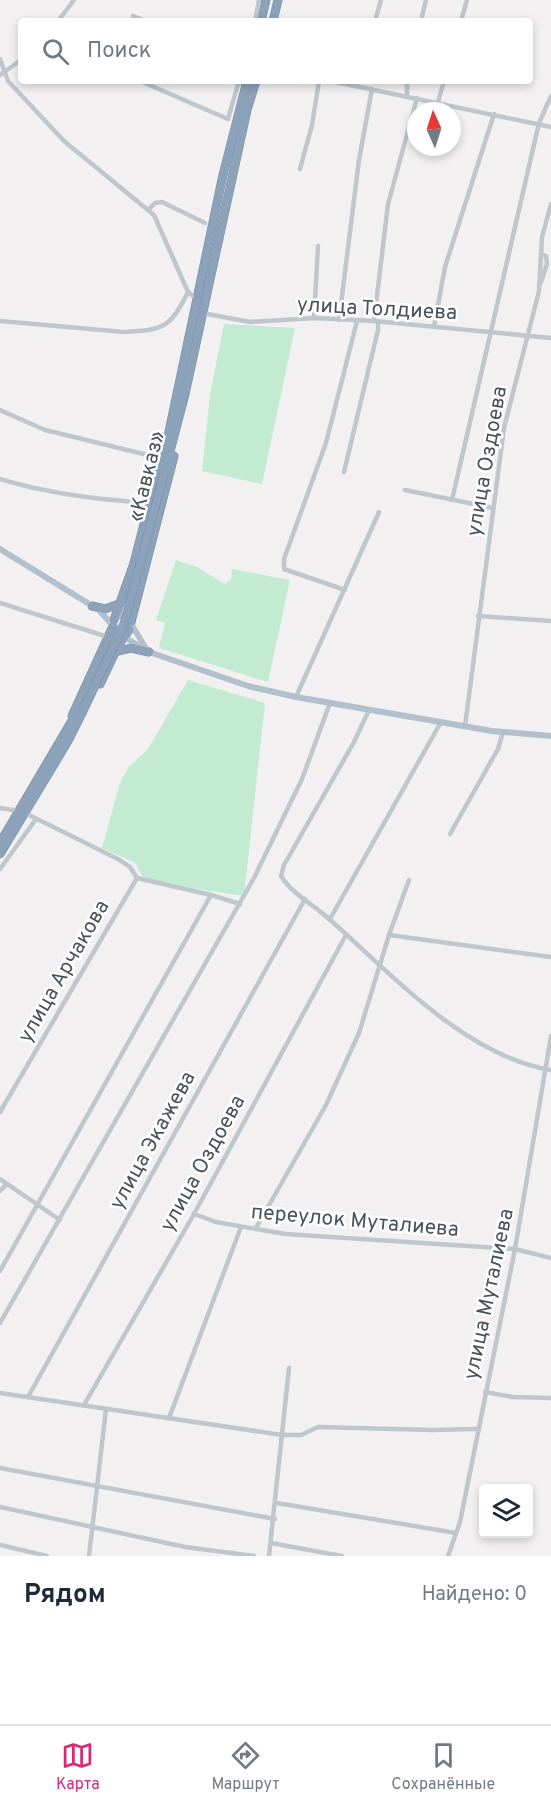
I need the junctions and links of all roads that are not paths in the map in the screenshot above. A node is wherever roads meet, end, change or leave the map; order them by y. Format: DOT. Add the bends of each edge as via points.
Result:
graph roads {
  1 [pos="74,0"];
  2 [pos="259,0"];
  3 [pos="266,0"];
  4 [pos="278,0"];
  5 [pos="381,0"];
  6 [pos="426,0"];
  7 [pos="467,0"];
  8 [pos="133,16"];
  9 [pos="60,18"];
  10 [pos="138,18"];
  11 [pos="256,18"];
  12 [pos="262,18"];
  13 [pos="274,18"];
  14 [pos="376,18"];
  15 [pos="422,18"];
  16 [pos="462,18"];
  17 [pos="0,59"];
  18 [pos="18,62"];
  19 [pos="7,71"];
  20 [pos="0,75"];
  21 [pos="147,84"];
  22 [pos="238,84"];
  23 [pos="246,84"];
  24 [pos="255,84"];
  25 [pos="319,84"];
  26 [pos="346,84"];
  27 [pos="407,84"];
  28 [pos="443,84"];
  29 [pos="372,89"];
  30 [pos="551,96"];
  31 [pos="407,97"];
  32 [pos="417,98"];
  33 [pos="438,102"];
  34 [pos="461,107"];
  35 [pos="494,114"];
  36 [pos="539,123"];
  37 [pos="551,127"];
  38 [pos="300,169"];
  39 [pos="551,204"];
  40 [pos="148,210"];
  41 [pos="205,223"];
  42 [pos="318,246"];
  43 [pos="541,254"];
  44 [pos="549,262"];
  45 [pos="539,291"];
  46 [pos="188,292"];
  47 [pos="198,300"];
  48 [pos="201,314"];
  49 [pos="314,318"];
  50 [pos="339,320"];
  51 [pos="0,321"];
  52 [pos="357,321"];
  53 [pos="376,321"];
  54 [pos="434,327"];
  55 [pos="492,331"];
  56 [pos="527,336"];
  57 [pos="551,338"];
  58 [pos="0,410"];
  59 [pos="175,411"];
  60 [pos="179,419"];
  61 [pos="160,458"];
  62 [pos="344,472"];
  63 [pos="162,474"];
  64 [pos="0,479"];
  65 [pos="405,490"];
  66 [pos="452,500"];
  67 [pos="149,503"];
  68 [pos="493,508"];
  69 [pos="379,512"];
  70 [pos="0,549"];
  71 [pos="345,590"];
  72 [pos="0,603"];
  73 [pos="119,604"];
  74 [pos="92,606"];
  75 [pos="478,616"];
  76 [pos="551,621"];
  77 [pos="120,625"];
  78 [pos="108,637"];
  79 [pos="115,652"];
  80 [pos="149,652"];
  81 [pos="296,697"];
  82 [pos="330,703"];
  83 [pos="369,710"];
  84 [pos="441,722"];
  85 [pos="465,726"];
  86 [pos="503,732"];
  87 [pos="551,736"];
  88 [pos="65,739"];
  89 [pos="0,808"];
  90 [pos="22,812"];
  91 [pos="36,819"];
  92 [pos="450,834"];
  93 [pos="0,843"];
  94 [pos="0,854"];
  95 [pos="0,869"];
  96 [pos="137,878"];
  97 [pos="409,880"];
  98 [pos="212,895"];
  99 [pos="305,899"];
  100 [pos="240,904"];
  101 [pos="330,919"];
  102 [pos="389,935"];
  103 [pos="346,936"];
  104 [pos="551,957"];
  105 [pos="381,964"];
  106 [pos="551,1036"];
  107 [pos="549,1070"];
  108 [pos="0,1112"];
  109 [pos="0,1179"];
  110 [pos="7,1184"];
  111 [pos="0,1191"];
  112 [pos="39,1205"];
  113 [pos="194,1214"];
  114 [pos="60,1220"];
  115 [pos="241,1227"];
  116 [pos="256,1228"];
  117 [pos="515,1249"];
  118 [pos="551,1258"];
  119 [pos="0,1271"];
  120 [pos="0,1323"];
  121 [pos="289,1368"];
  122 [pos="485,1392"];
  123 [pos="0,1393"];
  124 [pos="28,1397"];
  125 [pos="551,1398"];
  126 [pos="84,1405"];
  127 [pos="106,1409"];
  128 [pos="169,1418"];
  129 [pos="477,1429"];
  130 [pos="282,1435"];
  131 [pos="0,1468"];
  132 [pos="97,1487"];
  133 [pos="277,1503"];
  134 [pos="0,1506"];
  135 [pos="274,1519"];
  136 [pos="92,1527"];
  137 [pos="456,1533"];
  138 [pos="271,1543"];
  139 [pos="0,1545"];
  140 [pos="47,1556"];
  141 [pos="89,1556"];
  142 [pos="254,1556"];
  143 [pos="269,1556"];
  144 [pos="342,1556"];
  145 [pos="448,1556"];
  1 -- 9 [label="street"];
  2 -- 11 [label="street"];
  3 -- 12 [label="highway"];
  4 -- 13 [label="highway"];
  5 -- 14 [label="street"];
  6 -- 15 [label="street"];
  7 -- 16 [label="street"];
  8 -- 10 [label="street"];
  17 -- 19 [label="street"];
  18 -- 19 [label="street"];
  19 -- 20 [label="street"];
  19 -- 40 [label="street" via="8,81 64,141"];
  21 -- 22 [label="street" via="228,119"];
  23 -- 47 [label="highway, «Кавказ»"];
  24 -- 48 [label="highway, «Кавказ»"];
  25 -- 38 [label="street"];
  26 -- 29 [label="street"];
  27 -- 31 [label="street"];
  28 -- 33 [label="street"];
  29 -- 31 [label="street"];
  29 -- 50 [label="street"];
  30 -- 36 [label="street"];
  31 -- 32 [label="street"];
  32 -- 33 [label="street"];
  32 -- 53 [label="street" via="388,204"];
  34 -- 35 [label="street"];
  35 -- 36 [label="street"];
  35 -- 54 [label="street" via="445,267"];
  36 -- 37 [label="street"];
  36 -- 55 [label="street"];
  39 -- 43 [label="street, улица Оздоева"];
  40 -- 41 [label="street" via="162,202"];
  40 -- 46 [label="street" via="154,215"];
  42 -- 49 [label="street"];
  43 -- 44 [label="street"];
  43 -- 45 [label="street, улица Оздоева"];
  44 -- 45 [label="street"];
  45 -- 56 [label="street, улица Оздоева"];
  46 -- 47 [label="street"];
  46 -- 51 [label="street" via="177,314 163,327 145,331"];
  47 -- 59 [label="highway, «Кавказ»"];
  48 -- 49 [label="street, улица Толдиева" via="250,322"];
  48 -- 60 [label="highway, «Кавказ»"];
  49 -- 50 [label="street, улица Толдиева"];
  50 -- 52 [label="street, улица Толдиева"];
  52 -- 53 [label="street, улица Толдиева"];
  52 -- 71 [label="street" via="326,444 284,559 284,569"];
  53 -- 54 [label="street, улица Толдиева"];
  53 -- 62 [label="street" via="378,330"];
  54 -- 55 [label="street, улица Толдиева"];
  55 -- 56 [label="street, улица Толдиева"];
  55 -- 66 [label="street"];
  56 -- 57 [label="street, улица Толдиева"];
  56 -- 68 [label="street, улица Оздоева" via="504,428"];
  58 -- 61 [label="street" via="45,430"];
  59 -- 61 [label="highway"];
  59 -- 63 [label="highway, «Кавказ»"];
  60 -- 63 [label="highway, «Кавказ»"];
  60 -- 77 [label="highway" via="168,488"];
  61 -- 67 [label="highway"];
  63 -- 88 [label="highway, «Кавказ», bridge" via="118,623"];
  64 -- 67 [label="street" via="52,492"];
  65 -- 66 [label="street"];
  66 -- 68 [label="street"];
  67 -- 73 [label="highway"];
  68 -- 75 [label="street, улица Оздоева"];
  69 -- 71 [label="street"];
  70 -- 74 [label="main road"];
  71 -- 81 [label="street"];
  72 -- 78 [label="street"];
  73 -- 74 [label="highway" via="105,609"];
  73 -- 77 [label="highway"];
  74 -- 77 [label="main road"];
  74 -- 77 [label="main road"];
  75 -- 76 [label="street"];
  75 -- 85 [label="street, улица Оздоева"];
  77 -- 78 [label="highway, «Кавказ»"];
  77 -- 79 [label="highway"];
  77 -- 80 [label="main road"];
  77 -- 80 [label="main road" via="134,633"];
  78 -- 88 [label="highway, «Кавказ»"];
  79 -- 80 [label="highway" via="131,648"];
  79 -- 88 [label="highway" via="85,714"];
  80 -- 81 [label="main road" via="248,686"];
  81 -- 82 [label="main road"];
  82 -- 83 [label="main road"];
  82 -- 100 [label="street" via="281,825"];
  83 -- 84 [label="main road"];
  83 -- 99 [label="street" via="284,865 281,876"];
  84 -- 85 [label="main road"];
  84 -- 101 [label="street"];
  85 -- 86 [label="main road"];
  86 -- 87 [label="main road"];
  86 -- 92 [label="street" via="498,749"];
  88 -- 90 [label="highway, «Кавказ»"];
  89 -- 90 [label="street"];
  90 -- 91 [label="street"];
  90 -- 93 [label="highway, «Кавказ»"];
  90 -- 94 [label="highway, «Кавказ»"];
  91 -- 95 [label="street"];
  91 -- 96 [label="street" via="118,859"];
  96 -- 98 [label="street"];
  96 -- 108 [label="street, улица Арчакова"];
  97 -- 102 [label="street"];
  98 -- 100 [label="street"];
  98 -- 112 [label="street"];
  99 -- 101 [label="street"];
  99 -- 124 [label="street, улица Экажева"];
  100 -- 114 [label="street"];
  101 -- 103 [label="street"];
  102 -- 104 [label="street"];
  102 -- 105 [label="street"];
  103 -- 105 [label="street"];
  103 -- 113 [label="street, улица Оздоева"];
  105 -- 107 [label="street" via="432,1010 485,1047"];
  105 -- 116 [label="street" via="359,1033 326,1105"];
  106 -- 107 [label="street, улица Муталиева"];
  107 -- 117 [label="street, улица Муталиева"];
  109 -- 110 [label="street"];
  110 -- 111 [label="street"];
  110 -- 112 [label="street"];
  112 -- 114 [label="street"];
  112 -- 119 [label="street"];
  113 -- 115 [label="street, переулок Муталиева"];
  113 -- 126 [label="street, улица Оздоева"];
  114 -- 120 [label="street"];
  115 -- 116 [label="street, переулок Муталиева"];
  115 -- 128 [label="street"];
  116 -- 117 [label="street, переулок Муталиева" via="285,1234"];
  117 -- 118 [label="street, переулок Муталиева"];
  117 -- 122 [label="street, улица Муталиева"];
  121 -- 130 [label="street"];
  122 -- 125 [label="street"];
  122 -- 129 [label="street, улица Муталиева"];
  123 -- 124 [label="street"];
  124 -- 126 [label="street"];
  126 -- 127 [label="street"];
  127 -- 128 [label="street"];
  127 -- 132 [label="street"];
  128 -- 130 [label="street"];
  129 -- 130 [label="street" via="318,1427 301,1435"];
  129 -- 137 [label="street, улица Муталиева"];
  130 -- 133 [label="street"];
  131 -- 132 [label="street"];
  132 -- 135 [label="street"];
  132 -- 136 [label="street"];
  133 -- 135 [label="street"];
  133 -- 137 [label="street"];
  134 -- 136 [label="street"];
  135 -- 138 [label="street"];
  136 -- 141 [label="street"];
  136 -- 142 [label="street" via="185,1547"];
  137 -- 145 [label="street, улица Муталиева"];
  138 -- 143 [label="street"];
  138 -- 144 [label="street"];
  139 -- 140 [label="street"];
}
